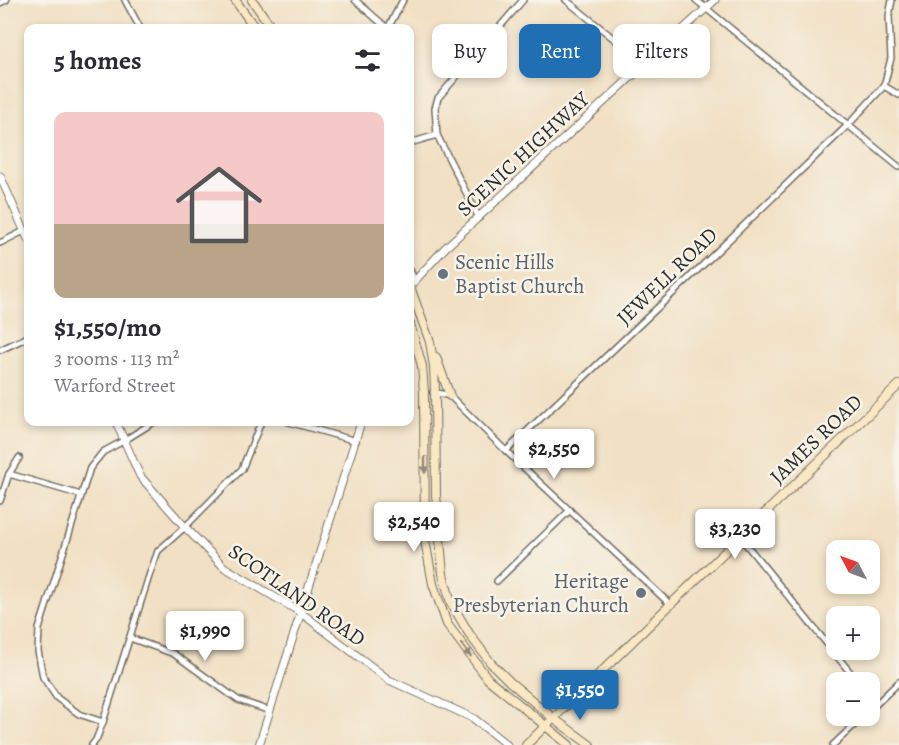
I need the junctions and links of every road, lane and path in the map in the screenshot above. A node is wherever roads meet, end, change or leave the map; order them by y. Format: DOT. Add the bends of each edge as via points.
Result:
graph roads {
  1 [pos="6,0"];
  2 [pos="125,0"];
  3 [pos="235,0"];
  4 [pos="252,0"];
  5 [pos="355,0"];
  6 [pos="404,0"];
  7 [pos="523,0"];
  8 [pos="566,0"];
  9 [pos="696,0"];
  10 [pos="715,0"];
  11 [pos="892,0"];
  12 [pos="0,3"];
  13 [pos="706,8"];
  14 [pos="138,24"];
  15 [pos="250,24"];
  16 [pos="269,24"];
  17 [pos="383,24"];
  18 [pos="390,24"];
  19 [pos="689,24"];
  20 [pos="613,38"];
  21 [pos="630,78"];
  22 [pos="884,86"];
  23 [pos="899,95"];
  24 [pos="849,124"];
  25 [pos="437,135"];
  26 [pos="414,142"];
  27 [pos="899,166"];
  28 [pos="0,176"];
  29 [pos="479,218"];
  30 [pos="24,231"];
  31 [pos="0,243"];
  32 [pos="414,281"];
  33 [pos="414,293"];
  34 [pos="414,338"];
  35 [pos="24,339"];
  36 [pos="430,342"];
  37 [pos="0,350"];
  38 [pos="435,391"];
  39 [pos="897,392"];
  40 [pos="424,393"];
  41 [pos="450,396"];
  42 [pos="118,426"];
  43 [pos="148,426"];
  44 [pos="259,426"];
  45 [pos="303,426"];
  46 [pos="361,426"];
  47 [pos="125,440"];
  48 [pos="356,441"];
  49 [pos="506,451"];
  50 [pos="19,458"];
  51 [pos="9,474"];
  52 [pos="81,495"];
  53 [pos="0,501"];
  54 [pos="570,510"];
  55 [pos="185,527"];
  56 [pos="740,537"];
  57 [pos="497,581"];
  58 [pos="671,605"];
  59 [pos="300,612"];
  60 [pos="130,638"];
  61 [pos="850,672"];
  62 [pos="899,682"];
  63 [pos="880,700"];
  64 [pos="270,711"];
  65 [pos="554,718"];
  66 [pos="103,723"];
  67 [pos="545,726"];
  68 [pos="853,726"];
  69 [pos="92,745"];
  70 [pos="259,745"];
  71 [pos="507,745"];
  72 [pos="526,745"];
  73 [pos="569,745"];
  74 [pos="590,745"];
  75 [pos="833,745"];
  1 -- 12 [label="street"];
  2 -- 14 [label="street"];
  3 -- 15 [label="main road"];
  4 -- 16 [label="main road"];
  5 -- 17 [label="street"];
  6 -- 18 [label="street"];
  7 -- 25 [label="street" via="438,98"];
  8 -- 20 [label="street"];
  9 -- 13 [label="street"];
  10 -- 13 [label="street, SCENIC HIGHWAY"];
  11 -- 22 [label="street" via="891,58"];
  13 -- 19 [label="street, SCENIC HIGHWAY"];
  13 -- 24 [label="street"];
  21 -- 29 [label="street, SCENIC HIGHWAY"];
  22 -- 23 [label="street"];
  22 -- 24 [label="street, JEWELL ROAD"];
  24 -- 27 [label="street"];
  24 -- 49 [label="street, JEWELL ROAD"];
  25 -- 26 [label="street"];
  25 -- 29 [label="street"];
  28 -- 30 [label="street"];
  29 -- 32 [label="street, SCENIC HIGHWAY"];
  30 -- 31 [label="street"];
  33 -- 36 [label="main road"];
  34 -- 40 [label="main road"];
  35 -- 37 [label="street"];
  36 -- 38 [label="main road"];
  36 -- 41 [label="main road"];
  38 -- 40 [label="street"];
  38 -- 41 [label="street"];
  38 -- 65 [label="main road" via="436,495 443,574 451,603 491,663"];
  39 -- 56 [label="main road, JAMES ROAD"];
  40 -- 67 [label="main road, one-way" via="425,540 433,584 447,624 488,679"];
  41 -- 49 [label="street"];
  42 -- 47 [label="street, SCOTLAND ROAD"];
  43 -- 47 [label="street"];
  44 -- 55 [label="street" via="242,469"];
  45 -- 48 [label="street"];
  46 -- 48 [label="street"];
  47 -- 52 [label="street" via="103,452 90,468"];
  47 -- 55 [label="street, SCOTLAND ROAD" via="140,476"];
  48 -- 59 [label="street"];
  49 -- 54 [label="street"];
  50 -- 51 [label="street"];
  51 -- 52 [label="street"];
  51 -- 53 [label="street"];
  52 -- 66 [label="street" via="39,629 38,651 43,677 57,698 79,714"];
  54 -- 57 [label="street"];
  54 -- 58 [label="street"];
  55 -- 59 [label="street, SCOTLAND ROAD" via="224,567"];
  55 -- 60 [label="street" via="158,551"];
  56 -- 58 [label="main road, JAMES ROAD"];
  56 -- 61 [label="street"];
  58 -- 65 [label="main road, JAMES ROAD"];
  59 -- 64 [label="street"];
  59 -- 71 [label="street, SCOTLAND ROAD" via="389,680 473,718"];
  60 -- 64 [label="street" via="174,654 238,700"];
  60 -- 66 [label="street"];
  62 -- 63 [label="street"];
  64 -- 70 [label="street"];
  65 -- 67 [label="main road, JAMES ROAD"];
  65 -- 74 [label="main road"];
  66 -- 69 [label="street"];
  67 -- 72 [label="main road, JAMES ROAD"];
  67 -- 73 [label="main road"];
  68 -- 75 [label="street"];
}
